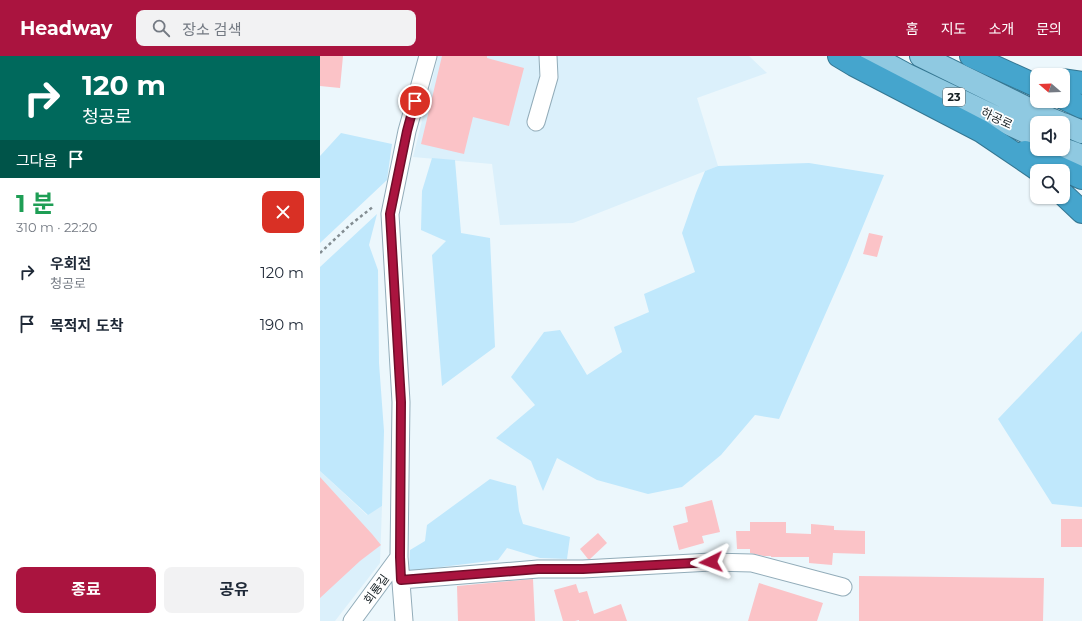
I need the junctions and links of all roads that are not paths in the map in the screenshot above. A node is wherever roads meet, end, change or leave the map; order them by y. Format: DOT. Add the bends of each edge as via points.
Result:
graph roads {
  1 [pos="428,56"];
  2 [pos="548,56"];
  3 [pos="839,56"];
  4 [pos="872,56"];
  5 [pos="921,56"];
  6 [pos="971,56"];
  7 [pos="995,67"];
  8 [pos="1030,74"];
  9 [pos="1070,81"];
  10 [pos="1030,83"];
  11 [pos="1082,83"];
  12 [pos="1070,101"];
  13 [pos="1082,107"];
  14 [pos="1043,116"];
  15 [pos="536,122"];
  16 [pos="1070,127"];
  17 [pos="981,131"];
  18 [pos="1082,132"];
  19 [pos="1030,133"];
  20 [pos="1070,152"];
  21 [pos="1082,156"];
  22 [pos="1030,164"];
  23 [pos="1082,178"];
  24 [pos="1070,201"];
  25 [pos="1082,212"];
  26 [pos="400,557"];
  27 [pos="401,580"];
  28 [pos="844,587"];
  29 [pos="352,621"];
  30 [pos="404,621"];
  1 -- 26 [label="street" via="407,131 390,214 401,402"];
  2 -- 15 [label="street" via="549,77"];
  3 -- 17 [label="highway"];
  4 -- 19 [label="main road, 하공로 / 23"];
  5 -- 14 [label="main road, 하공로 / 23"];
  6 -- 7 [label="highway"];
  7 -- 8 [label="highway"];
  7 -- 10 [label="highway"];
  9 -- 11 [label="highway"];
  12 -- 13 [label="highway"];
  16 -- 18 [label="main road, 하공로 / 23"];
  17 -- 22 [label="highway"];
  17 -- 23 [label="highway"];
  20 -- 21 [label="main road"];
  24 -- 25 [label="highway"];
  26 -- 27 [label="street"];
  26 -- 29 [label="street, 회룡길"];
  27 -- 28 [label="street" via="538,569 711,562 752,563"];
  27 -- 30 [label="street"];
}
